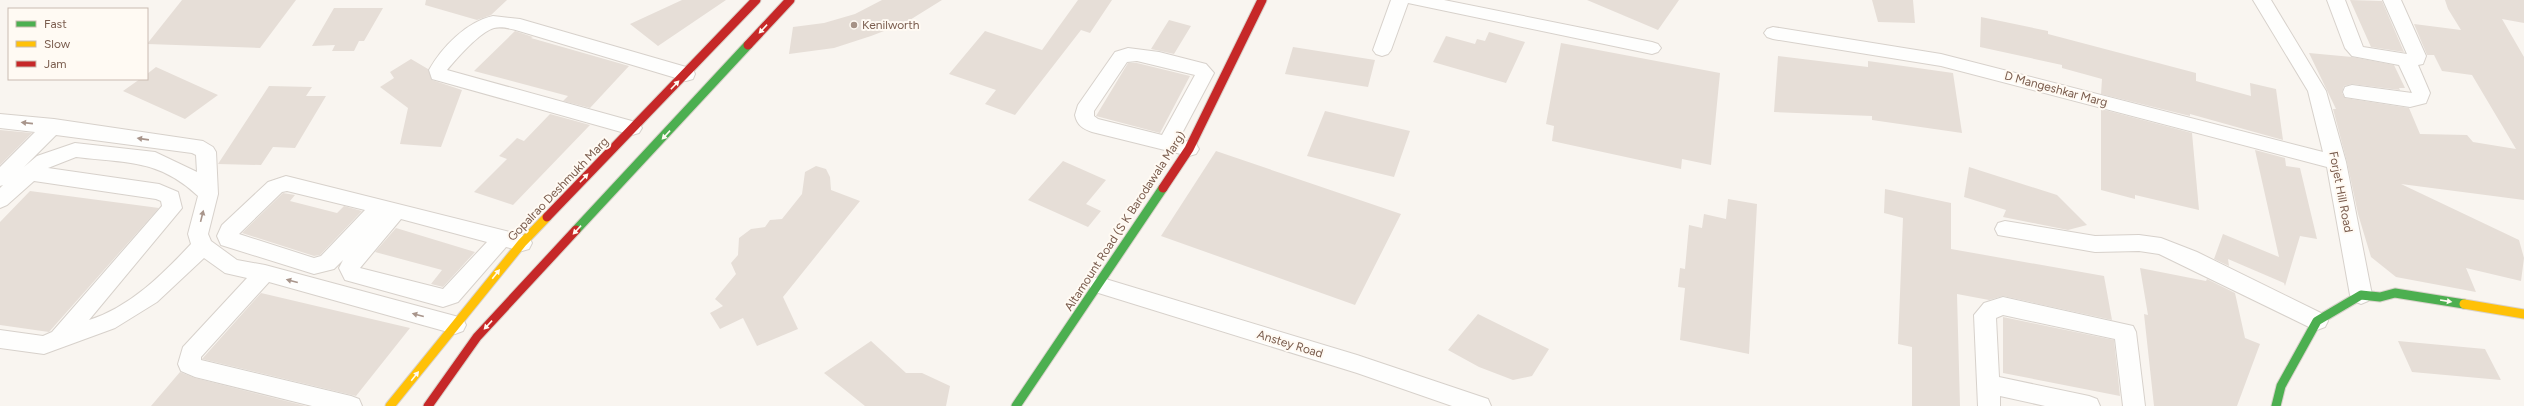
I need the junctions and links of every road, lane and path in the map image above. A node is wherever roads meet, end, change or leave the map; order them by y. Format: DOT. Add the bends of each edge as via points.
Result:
graph roads {
  1 [pos="756,0"];
  2 [pos="790,0"];
  3 [pos="1262,0"];
  4 [pos="1400,0"];
  5 [pos="1415,0"];
  6 [pos="2262,0"];
  7 [pos="2336,0"];
  8 [pos="2392,0"];
  9 [pos="1773,33"];
  10 [pos="1652,48"];
  11 [pos="1382,50"];
  12 [pos="2406,60"];
  13 [pos="686,74"];
  14 [pos="1208,87"];
  15 [pos="2352,92"];
  16 [pos="0,121"];
  17 [pos="54,126"];
  18 [pos="632,128"];
  19 [pos="1167,144"];
  20 [pos="1189,149"];
  21 [pos="2336,162"];
  22 [pos="28,173"];
  23 [pos="0,179"];
  24 [pos="208,194"];
  25 [pos="0,200"];
  26 [pos="389,208"];
  27 [pos="2005,229"];
  28 [pos="512,240"];
  29 [pos="202,246"];
  30 [pos="265,273"];
  31 [pos="1099,285"];
  32 [pos="2370,296"];
  33 [pos="2424,298"];
  34 [pos="2393,302"];
  35 [pos="2428,310"];
  36 [pos="2524,314"];
  37 [pos="2317,321"];
  38 [pos="455,325"];
  39 [pos="60,338"];
  40 [pos="0,340"];
  41 [pos="1988,384"];
  42 [pos="351,406"];
  43 [pos="390,406"];
  44 [pos="428,406"];
  45 [pos="1016,406"];
  46 [pos="1480,406"];
  47 [pos="1989,406"];
  48 [pos="2089,406"];
  49 [pos="2134,406"];
  50 [pos="2276,406"];
  1 -- 13 [label="main road, Gopalrao Deshmukh Marg"];
  2 -- 44 [label="main road, one-way" via="477,337"];
  3 -- 14 [label="main road, Altamount Road (S K Barodawala Marg)"];
  4 -- 11 [label="street"];
  5 -- 10 [label="street"];
  6 -- 21 [label="street, Forjet Hill Road" via="2317,91"];
  7 -- 12 [label="street" via="2354,48 2358,52"];
  8 -- 12 [label="street" via="2417,59"];
  9 -- 21 [label="street, D Mangeshkar Marg" via="1942,60"];
  12 -- 15 [label="street" via="2420,93 2419,98 2410,100"];
  18 -- 13 [label="main road, Gopalrao Deshmukh Marg, one-way"];
  13 -- 18 [label="street" via="520,25 500,22 488,23 477,30 438,70 439,74"];
  14 -- 19 [label="street"];
  14 -- 19 [label="street" via="1205,74 1199,69 1139,54 1126,54 1121,57 1085,110 1086,121 1092,126"];
  14 -- 20 [label="main road, Altamount Road (S K Barodawala Marg)"];
  17 -- 16 [label="street, one-way"];
  17 -- 23 [label="street"];
  24 -- 17 [label="street, one-way" via="206,152 196,146"];
  28 -- 18 [label="main road, Gopalrao Deshmukh Marg, one-way"];
  19 -- 20 [label="street"];
  20 -- 31 [label="main road, Altamount Road (S K Barodawala Marg)"];
  21 -- 32 [label="street, Forjet Hill Road"];
  22 -- 24 [label="street" via="44,161 75,150 155,159 189,176"];
  22 -- 25 [label="street"];
  22 -- 39 [label="street" via="159,192 172,197 173,202 169,213"];
  29 -- 24 [label="street, one-way" via="198,234"];
  26 -- 26 [label="street" via="286,183 267,192 227,236 228,239 321,266"];
  26 -- 28 [label="street"];
  26 -- 28 [label="street" via="352,262 349,268 352,274 443,298 451,296"];
  27 -- 37 [label="street" via="2095,244 2139,243 2161,246"];
  38 -- 28 [label="main road, Gopalrao Deshmukh Marg, one-way"];
  29 -- 30 [label="street" via="232,267"];
  29 -- 39 [label="street" via="182,268 136,306 113,319"];
  38 -- 30 [label="street, one-way"];
  30 -- 42 [label="street" via="191,353 189,364 195,368"];
  31 -- 45 [label="main road, Altamount Road (S K Barodawala Marg)"];
  31 -- 46 [label="street, Anstey Road" via="1358,364"];
  32 -- 33 [label="main road" via="2395,293"];
  32 -- 34 [label="main road"];
  32 -- 37 [label="main road"];
  33 -- 35 [label="main road"];
  33 -- 36 [label="main road, one-way"];
  37 -- 50 [label="main road" via="2281,386"];
  43 -- 38 [label="main road, Gopalrao Deshmukh Marg, one-way"];
  39 -- 40 [label="street" via="44,345"];
  41 -- 47 [label="street"];
  41 -- 48 [label="street"];
  41 -- 49 [label="street" via="1985,315 1992,309 2003,306 2125,332"];
}
